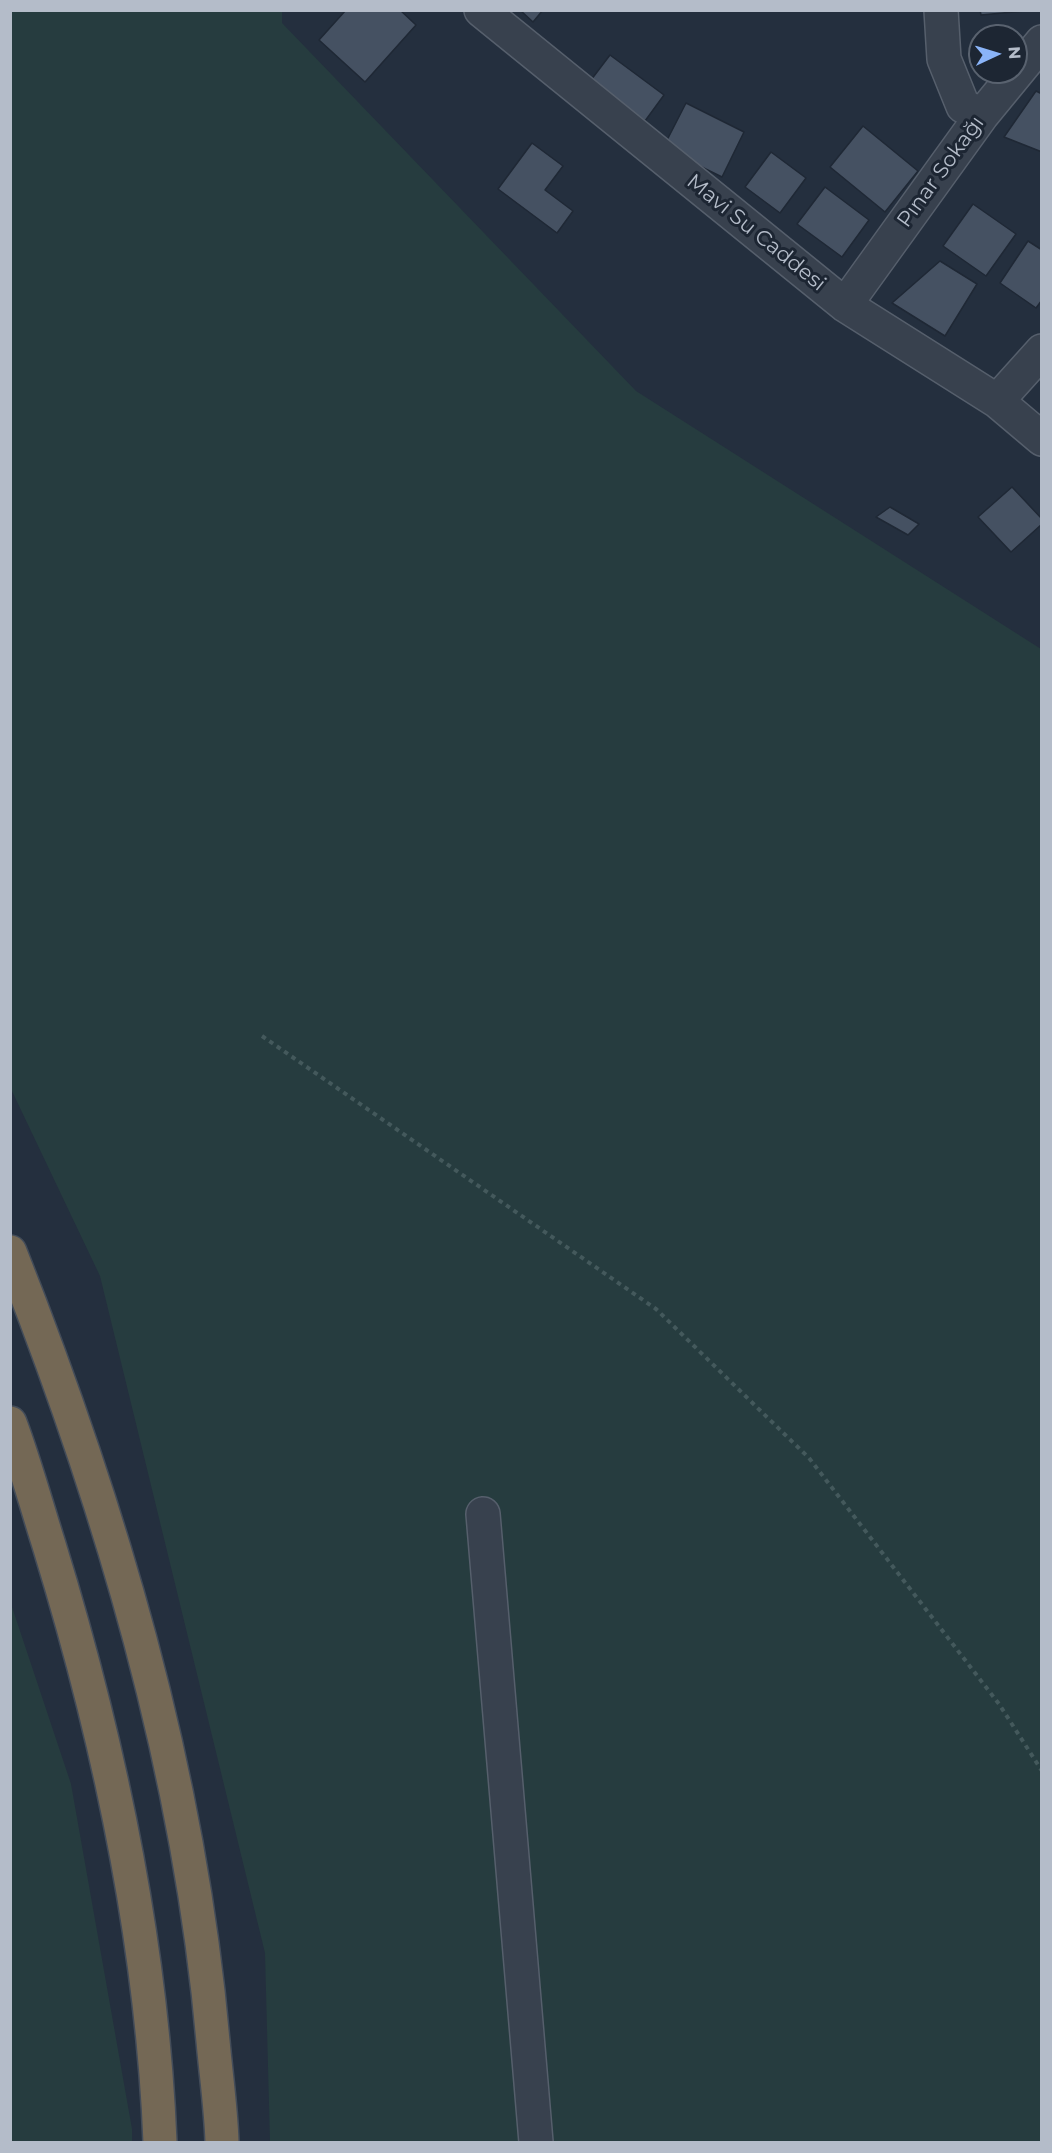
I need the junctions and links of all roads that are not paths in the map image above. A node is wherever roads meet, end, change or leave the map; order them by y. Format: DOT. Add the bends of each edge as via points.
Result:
graph roads {
  1 [pos="481,10"];
  2 [pos="941,10"];
  3 [pos="1041,42"];
  4 [pos="982,115"];
  5 [pos="845,306"];
  6 [pos="1041,351"];
  7 [pos="997,401"];
  8 [pos="1041,439"];
  9 [pos="10,1252"];
  10 [pos="10,1424"];
  11 [pos="483,1514"];
  12 [pos="160,2142"];
  13 [pos="222,2142"];
  14 [pos="536,2142"];
  1 -- 5 [label="street, Mavi Su Caddesi"];
  2 -- 4 [label="street" via="944,59 963,106"];
  3 -- 4 [label="street, Pınar Sokağı"];
  4 -- 5 [label="street, Pınar Sokağı"];
  5 -- 7 [label="street, Mavi Su Caddesi"];
  6 -- 7 [label="street"];
  7 -- 8 [label="street, Mavi Su Caddesi"];
  9 -- 13 [label="highway" via="60,1381 144,1650 194,1879"];
  10 -- 12 [label="highway" via="71,1616 107,1757 146,1988"];
  11 -- 14 [label="street"];
}
